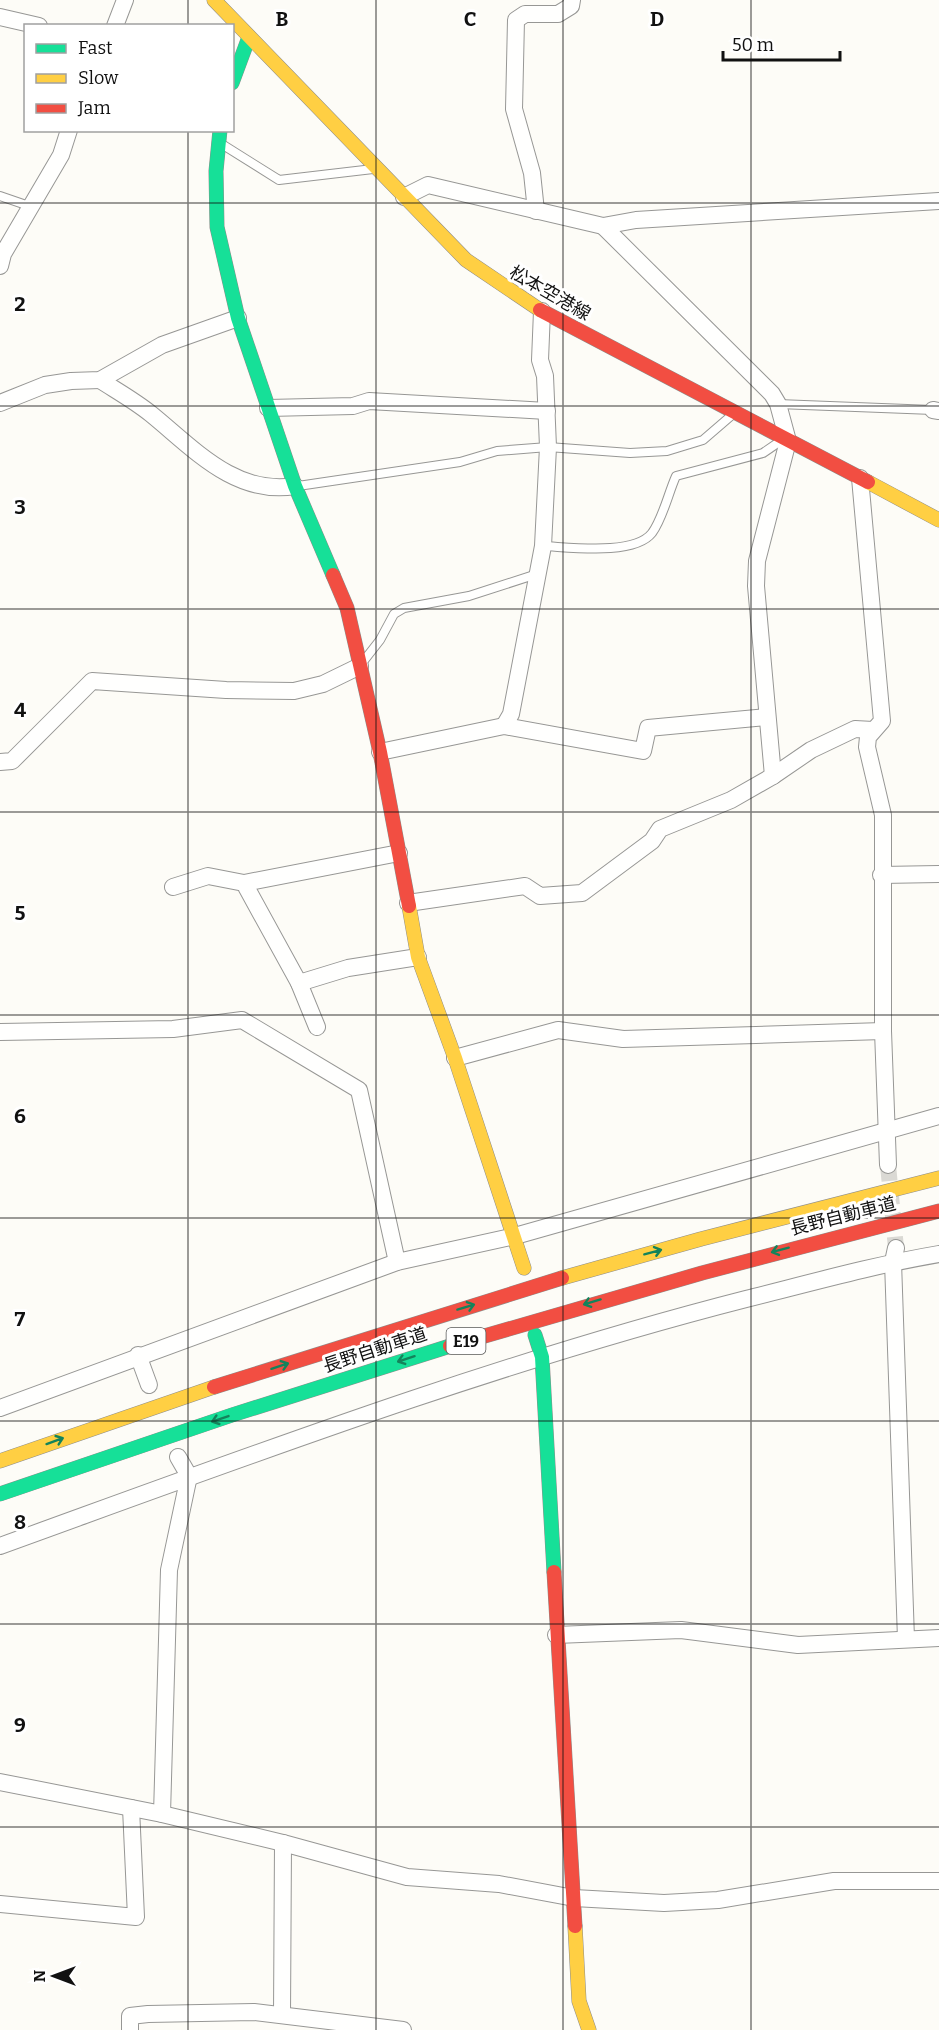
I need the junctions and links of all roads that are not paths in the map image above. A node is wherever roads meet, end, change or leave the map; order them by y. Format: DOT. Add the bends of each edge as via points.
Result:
graph roads {
  1 [pos="125,0"];
  2 [pos="214,0"];
  3 [pos="572,0"];
  4 [pos="0,17"];
  5 [pos="30,24"];
  6 [pos="118,24"];
  7 [pos="249,36"];
  8 [pos="234,77"];
  9 [pos="68,132"];
  10 [pos="216,134"];
  11 [pos="377,169"];
  12 [pos="0,196"];
  13 [pos="404,198"];
  14 [pos="939,201"];
  15 [pos="32,207"];
  16 [pos="536,211"];
  17 [pos="603,226"];
  18 [pos="0,266"];
  19 [pos="542,311"];
  20 [pos="238,318"];
  21 [pos="100,380"];
  22 [pos="0,403"];
  23 [pos="778,404"];
  24 [pos="268,408"];
  25 [pos="936,410"];
  26 [pos="547,411"];
  27 [pos="735,412"];
  28 [pos="785,440"];
  29 [pos="548,447"];
  30 [pos="860,478"];
  31 [pos="295,486"];
  32 [pos="939,520"];
  33 [pos="543,546"];
  34 [pos="537,574"];
  35 [pos="360,666"];
  36 [pos="766,717"];
  37 [pos="504,726"];
  38 [pos="873,730"];
  39 [pos="380,752"];
  40 [pos="0,762"];
  41 [pos="772,776"];
  42 [pos="399,854"];
  43 [pos="939,874"];
  44 [pos="881,875"];
  45 [pos="244,883"];
  46 [pos="173,887"];
  47 [pos="408,903"];
  48 [pos="418,957"];
  49 [pos="299,983"];
  50 [pos="317,1027"];
  51 [pos="883,1031"];
  52 [pos="0,1032"];
  53 [pos="455,1058"];
  54 [pos="939,1116"];
  55 [pos="886,1130"];
  56 [pos="888,1165"];
  57 [pos="908,1176"];
  58 [pos="939,1178"];
  59 [pos="843,1201"];
  60 [pos="939,1211"];
  61 [pos="939,1221"];
  62 [pos="515,1236"];
  63 [pos="809,1242"];
  64 [pos="939,1254"];
  65 [pos="894,1255"];
  66 [pos="397,1262"];
  67 [pos="524,1268"];
  68 [pos="536,1335"];
  69 [pos="138,1355"];
  70 [pos="542,1357"];
  71 [pos="149,1385"];
  72 [pos="0,1408"];
  73 [pos="178,1457"];
  74 [pos="0,1461"];
  75 [pos="189,1476"];
  76 [pos="0,1494"];
  77 [pos="0,1546"];
  78 [pos="556,1635"];
  79 [pos="939,1638"];
  80 [pos="906,1639"];
  81 [pos="0,1782"];
  82 [pos="131,1808"];
  83 [pos="162,1814"];
  84 [pos="283,1843"];
  85 [pos="939,1881"];
  86 [pos="574,1898"];
  87 [pos="0,1904"];
  88 [pos="282,2015"];
  89 [pos="130,2030"];
  90 [pos="403,2030"];
  91 [pos="589,2030"];
  1 -- 6 [label="street"];
  2 -- 7 [label="main road, 松本空港線"];
  3 -- 16 [label="street" via="571,6 558,14 525,14 516,20 514,109 532,173"];
  4 -- 5 [label="street"];
  7 -- 8 [label="main road"];
  7 -- 11 [label="main road, 松本空港線"];
  9 -- 15 [label="street" via="61,155"];
  10 -- 11 [label="lane" via="279,180"];
  10 -- 20 [label="main road" via="217,227"];
  11 -- 13 [label="main road, 松本空港線"];
  12 -- 15 [label="lane"];
  13 -- 16 [label="street" via="428,185"];
  13 -- 19 [label="main road, 松本空港線" via="466,260"];
  14 -- 17 [label="street" via="636,220"];
  15 -- 18 [label="street" via="3,254"];
  16 -- 17 [label="street"];
  17 -- 23 [label="street"];
  19 -- 26 [label="street" via="540,360"];
  19 -- 27 [label="main road, 松本空港線"];
  20 -- 21 [label="street" via="162,345"];
  20 -- 24 [label="main road"];
  21 -- 22 [label="street" via="45,386"];
  21 -- 31 [label="street" via="149,412 207,462 231,477 279,489"];
  23 -- 25 [label="lane"];
  23 -- 28 [label="street"];
  24 -- 26 [label="street" via="353,406 369,401"];
  24 -- 31 [label="main road"];
  26 -- 29 [label="street"];
  27 -- 28 [label="main road, 松本空港線"];
  27 -- 29 [label="lane" via="703,440 668,451 630,453"];
  28 -- 30 [label="main road, 松本空港線"];
  28 -- 33 [label="lane" via="763,453 676,477 651,533 636,544 616,548"];
  28 -- 36 [label="street" via="757,561"];
  29 -- 31 [label="lane" via="497,451 460,462"];
  29 -- 33 [label="street"];
  30 -- 32 [label="main road, 松本空港線"];
  30 -- 38 [label="street" via="882,721"];
  31 -- 35 [label="main road" via="347,608"];
  33 -- 34 [label="street"];
  34 -- 35 [label="lane" via="469,596 404,608 394,614"];
  34 -- 37 [label="street" via="511,714"];
  35 -- 39 [label="main road"];
  35 -- 40 [label="street" via="323,684 294,691 92,681 12,761"];
  36 -- 37 [label="street" via="648,728 643,751"];
  36 -- 41 [label="street"];
  37 -- 39 [label="street"];
  38 -- 41 [label="street" via="855,729 811,750"];
  38 -- 44 [label="street" via="867,747 883,815"];
  39 -- 42 [label="main road"];
  41 -- 47 [label="street" via="731,800 660,829 652,841 582,893 540,896 525,886"];
  42 -- 45 [label="street"];
  42 -- 47 [label="main road"];
  43 -- 44 [label="street"];
  44 -- 51 [label="street"];
  45 -- 46 [label="street" via="208,876"];
  45 -- 49 [label="street"];
  47 -- 48 [label="main road"];
  48 -- 49 [label="street" via="348,968"];
  48 -- 53 [label="main road"];
  49 -- 50 [label="street"];
  51 -- 53 [label="street" via="623,1039 558,1030"];
  51 -- 55 [label="street"];
  52 -- 66 [label="street" via="173,1029 242,1020 359,1090"];
  53 -- 62 [label="main road"];
  54 -- 55 [label="street"];
  55 -- 56 [label="street"];
  55 -- 62 [label="street"];
  57 -- 59 [label="lane"];
  58 -- 59 [label="main road, 長野自動車道 / E19"];
  74 -- 59 [label="main road, 長野自動車道 / E19, one-way" via="434,1317 647,1253"];
  60 -- 63 [label="main road, 長野自動車道 / E19"];
  61 -- 63 [label="lane"];
  62 -- 66 [label="street"];
  62 -- 67 [label="main road"];
  63 -- 76 [label="main road, 長野自動車道 / E19, one-way" via="443,1348 227,1416"];
  64 -- 65 [label="street"];
  65 -- 70 [label="street"];
  65 -- 80 [label="street"];
  66 -- 69 [label="street"];
  68 -- 70 [label="main road"];
  69 -- 71 [label="street"];
  69 -- 72 [label="street"];
  70 -- 75 [label="street"];
  70 -- 78 [label="main road"];
  73 -- 75 [label="street"];
  75 -- 77 [label="street"];
  75 -- 83 [label="street" via="169,1570"];
  78 -- 80 [label="street" via="681,1630 798,1645"];
  78 -- 86 [label="main road"];
  79 -- 80 [label="street"];
  81 -- 82 [label="street"];
  82 -- 83 [label="street"];
  82 -- 87 [label="street" via="136,1917"];
  83 -- 84 [label="street"];
  84 -- 86 [label="street" via="407,1876 499,1884"];
  84 -- 88 [label="street"];
  85 -- 86 [label="street" via="834,1881 718,1900 664,1903"];
  86 -- 91 [label="main road" via="579,2001"];
  88 -- 89 [label="street" via="148,2013 130,2016"];
  88 -- 90 [label="street"];
}
